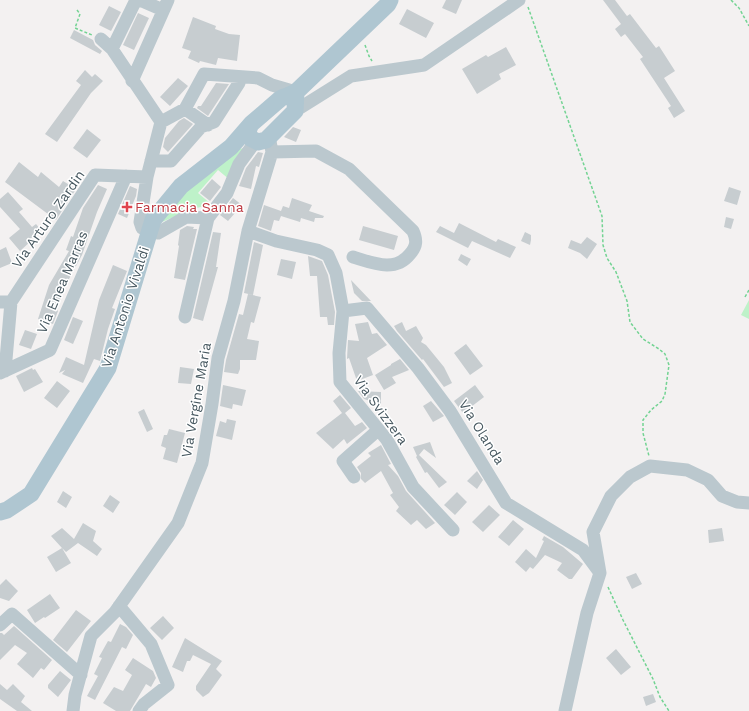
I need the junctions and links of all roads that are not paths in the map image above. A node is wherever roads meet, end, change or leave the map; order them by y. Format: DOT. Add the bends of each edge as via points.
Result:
graph roads {
  1 [pos="136,0"];
  2 [pos="140,0"];
  3 [pos="390,0"];
  4 [pos="524,4"];
  5 [pos="166,5"];
  6 [pos="101,39"];
  7 [pos="112,49"];
  8 [pos="239,77"];
  9 [pos="132,80"];
  10 [pos="286,98"];
  11 [pos="185,109"];
  12 [pos="161,122"];
  13 [pos="208,125"];
  14 [pos="260,139"];
  15 [pos="151,161"];
  16 [pos="126,176"];
  17 [pos="147,177"];
  18 [pos="208,218"];
  19 [pos="248,231"];
  20 [pos="149,232"];
  21 [pos="353,257"];
  22 [pos="6,302"];
  23 [pos="343,311"];
  24 [pos="185,318"];
  25 [pos="2,372"];
  26 [pos="378,430"];
  27 [pos="354,477"];
  28 [pos="749,503"];
  29 [pos="0,512"];
  30 [pos="453,530"];
  31 [pos="600,573"];
  32 [pos="119,606"];
  33 [pos="0,626"];
  34 [pos="81,675"];
  35 [pos="73,711"];
  36 [pos="139,711"];
  37 [pos="565,711"];
  1 -- 7 [label="street"];
  2 -- 5 [label="street"];
  3 -- 10 [label="main road"];
  4 -- 10 [label="street" via="424,65 351,76"];
  5 -- 9 [label="street"];
  6 -- 7 [label="street"];
  7 -- 9 [label="street"];
  8 -- 10 [label="street" via="258,78"];
  8 -- 11 [label="street" via="204,74"];
  8 -- 13 [label="street" via="239,83 214,122"];
  9 -- 12 [label="street"];
  10 -- 14 [label="main road"];
  11 -- 12 [label="street"];
  11 -- 13 [label="street"];
  12 -- 15 [label="street"];
  13 -- 15 [label="street" via="201,128 170,161"];
  14 -- 18 [label="street" via="239,164 227,192"];
  14 -- 19 [label="street, Via Vergine Maria"];
  14 -- 20 [label="main road, Via Antonio Vivaldi" via="231,147 181,186 152,220"];
  14 -- 21 [label="street" via="316,151 349,169 413,231 415,248 398,264 389,265"];
  15 -- 17 [label="street"];
  16 -- 17 [label="street, Via Arturo Zardin"];
  16 -- 22 [label="street, Via Arturo Zardin" via="96,175"];
  16 -- 25 [label="street, Via Enea Marras" via="50,350"];
  17 -- 20 [label="street" via="140,222 142,228"];
  18 -- 20 [label="street" via="186,217 158,233"];
  18 -- 24 [label="street"];
  19 -- 23 [label="street, Via Svizzera" via="328,255 336,273"];
  19 -- 32 [label="street, Via Vergine Maria" via="234,301 218,358 202,463 178,523"];
  20 -- 29 [label="main road, Via Antonio Vivaldi" via="108,368 31,494"];
  22 -- 25 [label="street, Via Arturo Zardin"];
  23 -- 26 [label="street, Via Svizzera" via="339,353 340,382"];
  23 -- 31 [label="street, Via Olanda" via="368,308 450,411 506,503 583,550"];
  26 -- 27 [label="street" via="343,461"];
  26 -- 30 [label="street, Via Svizzera" via="387,440 413,487"];
  28 -- 31 [label="street" via="737,502 722,496 708,480 687,470 650,466 630,477 611,496 594,532"];
  31 -- 37 [label="street" via="587,613"];
  32 -- 34 [label="street, Via Vergine Maria" via="91,636"];
  32 -- 36 [label="street" via="150,644 168,685"];
  33 -- 34 [label="street" via="12,614"];
  34 -- 35 [label="street, Via Vergine Maria"];
}
